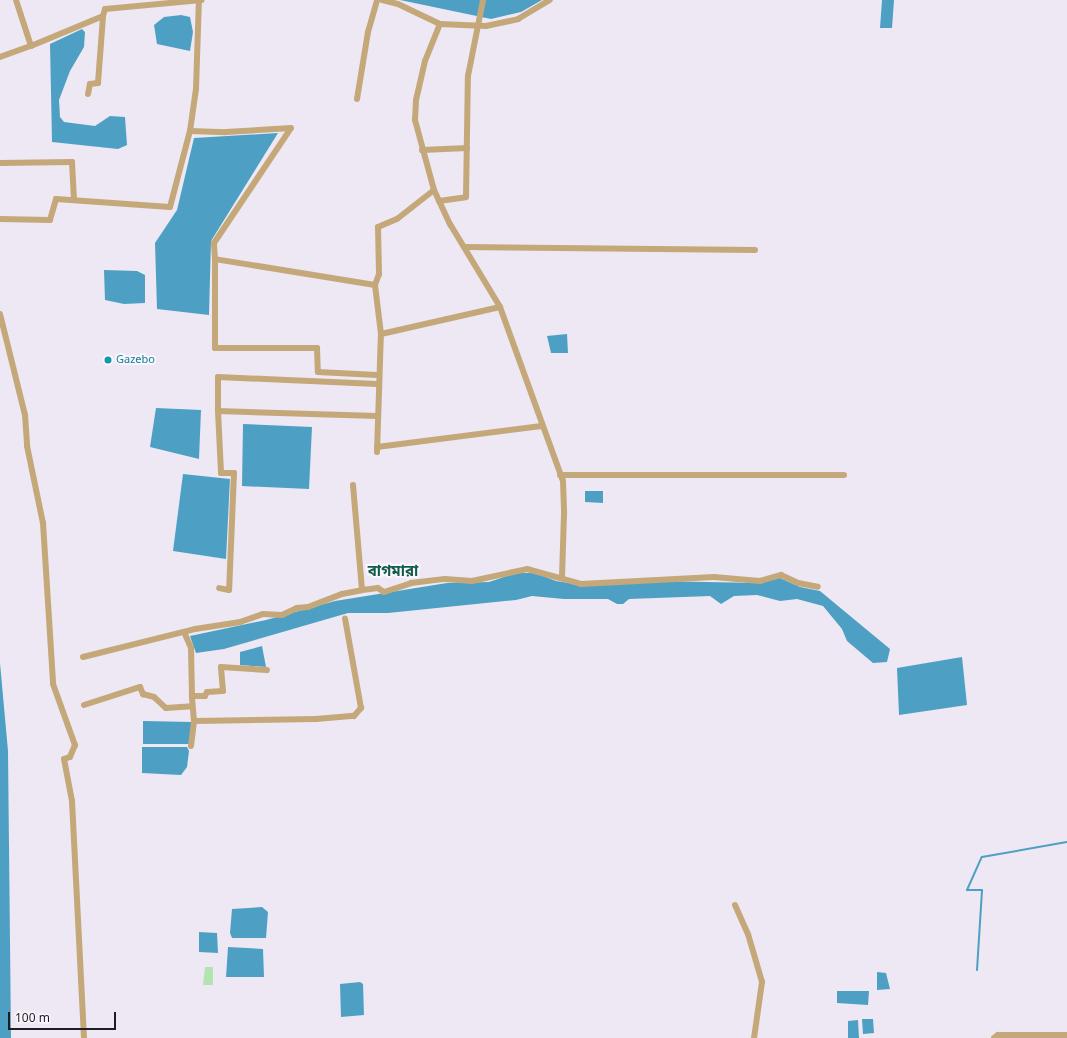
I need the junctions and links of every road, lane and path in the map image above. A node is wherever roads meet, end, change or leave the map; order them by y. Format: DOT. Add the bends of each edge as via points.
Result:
graph roads {
  1 [pos="16,0"];
  2 [pos="200,0"];
  3 [pos="203,0"];
  4 [pos="377,0"];
  5 [pos="382,0"];
  6 [pos="483,0"];
  7 [pos="550,0"];
  8 [pos="103,16"];
  9 [pos="480,23"];
  10 [pos="440,24"];
  11 [pos="31,46"];
  12 [pos="0,57"];
  13 [pos="88,94"];
  14 [pos="357,99"];
  15 [pos="190,131"];
  16 [pos="467,148"];
  17 [pos="422,150"];
  18 [pos="0,163"];
  19 [pos="434,190"];
  20 [pos="74,200"];
  21 [pos="439,202"];
  22 [pos="0,218"];
  23 [pos="465,247"];
  24 [pos="755,250"];
  25 [pos="215,259"];
  26 [pos="375,285"];
  27 [pos="500,307"];
  28 [pos="0,314"];
  29 [pos="380,334"];
  30 [pos="377,375"];
  31 [pos="377,384"];
  32 [pos="218,411"];
  33 [pos="377,416"];
  34 [pos="542,426"];
  35 [pos="560,475"];
  36 [pos="844,475"];
  37 [pos="353,485"];
  38 [pos="562,577"];
  39 [pos="818,587"];
  40 [pos="219,588"];
  41 [pos="362,590"];
  42 [pos="345,618"];
  43 [pos="184,632"];
  44 [pos="82,657"];
  45 [pos="267,670"];
  46 [pos="192,696"];
  47 [pos="84,705"];
  48 [pos="192,706"];
  49 [pos="194,721"];
  50 [pos="191,746"];
  51 [pos="735,905"];
  52 [pos="1067,1035"];
  53 [pos="84,1038"];
  54 [pos="754,1038"];
  55 [pos="994,1038"];
  1 -- 11 [label="street"];
  2 -- 3 [label="street"];
  2 -- 8 [label="street" via="105,10"];
  2 -- 15 [label="street" via="198,70"];
  4 -- 14 [label="street" via="368,32"];
  5 -- 10 [label="street" via="398,4"];
  6 -- 9 [label="street"];
  7 -- 9 [label="street" via="518,19"];
  8 -- 11 [label="street"];
  8 -- 13 [label="street" via="98,84 90,84"];
  9 -- 10 [label="street"];
  9 -- 16 [label="street" via="468,76"];
  10 -- 17 [label="street" via="426,61 416,100 415,120"];
  11 -- 12 [label="street"];
  15 -- 20 [label="street" via="170,206"];
  15 -- 25 [label="street" via="226,132 291,128 214,243"];
  16 -- 17 [label="street"];
  16 -- 21 [label="street" via="466,197"];
  17 -- 19 [label="street"];
  18 -- 20 [label="street" via="72,162"];
  19 -- 21 [label="street"];
  19 -- 26 [label="street" via="397,219 378,227 379,274"];
  20 -- 22 [label="street" via="56,199 50,220"];
  21 -- 23 [label="street"];
  23 -- 24 [label="street"];
  23 -- 27 [label="street"];
  25 -- 26 [label="street"];
  25 -- 30 [label="street" via="215,348 317,348 318,372"];
  26 -- 29 [label="street"];
  27 -- 29 [label="street"];
  27 -- 34 [label="street"];
  28 -- 53 [label="street" via="26,414 27,446 43,523 53,684 75,745 70,756 64,759 72,801"];
  29 -- 30 [label="street"];
  30 -- 31 [label="street"];
  31 -- 32 [label="street" via="218,377"];
  31 -- 33 [label="street"];
  32 -- 33 [label="street"];
  32 -- 40 [label="street" via="221,473 234,473 229,590"];
  33 -- 34 [label="street" via="377,449"];
  34 -- 35 [label="street"];
  35 -- 36 [label="street"];
  35 -- 38 [label="street" via="564,514"];
  37 -- 41 [label="street"];
  38 -- 39 [label="street" via="590,584 639,579 714,577 760,581 780,575 798,583"];
  38 -- 41 [label="street" via="527,568 472,581 445,579 411,583 384,592 378,588"];
  41 -- 43 [label="street" via="282,614 263,614 240,622"];
  42 -- 49 [label="street" via="361,708 354,716"];
  43 -- 44 [label="street"];
  43 -- 46 [label="street" via="190,648"];
  45 -- 46 [label="street" via="221,667 223,691 207,692 205,696"];
  46 -- 48 [label="street"];
  47 -- 48 [label="street" via="140,687 142,694 154,697 166,708"];
  48 -- 49 [label="street"];
  49 -- 50 [label="street"];
  51 -- 54 [label="street" via="748,934 762,982"];
  52 -- 55 [label="street" via="998,1035"];
}
